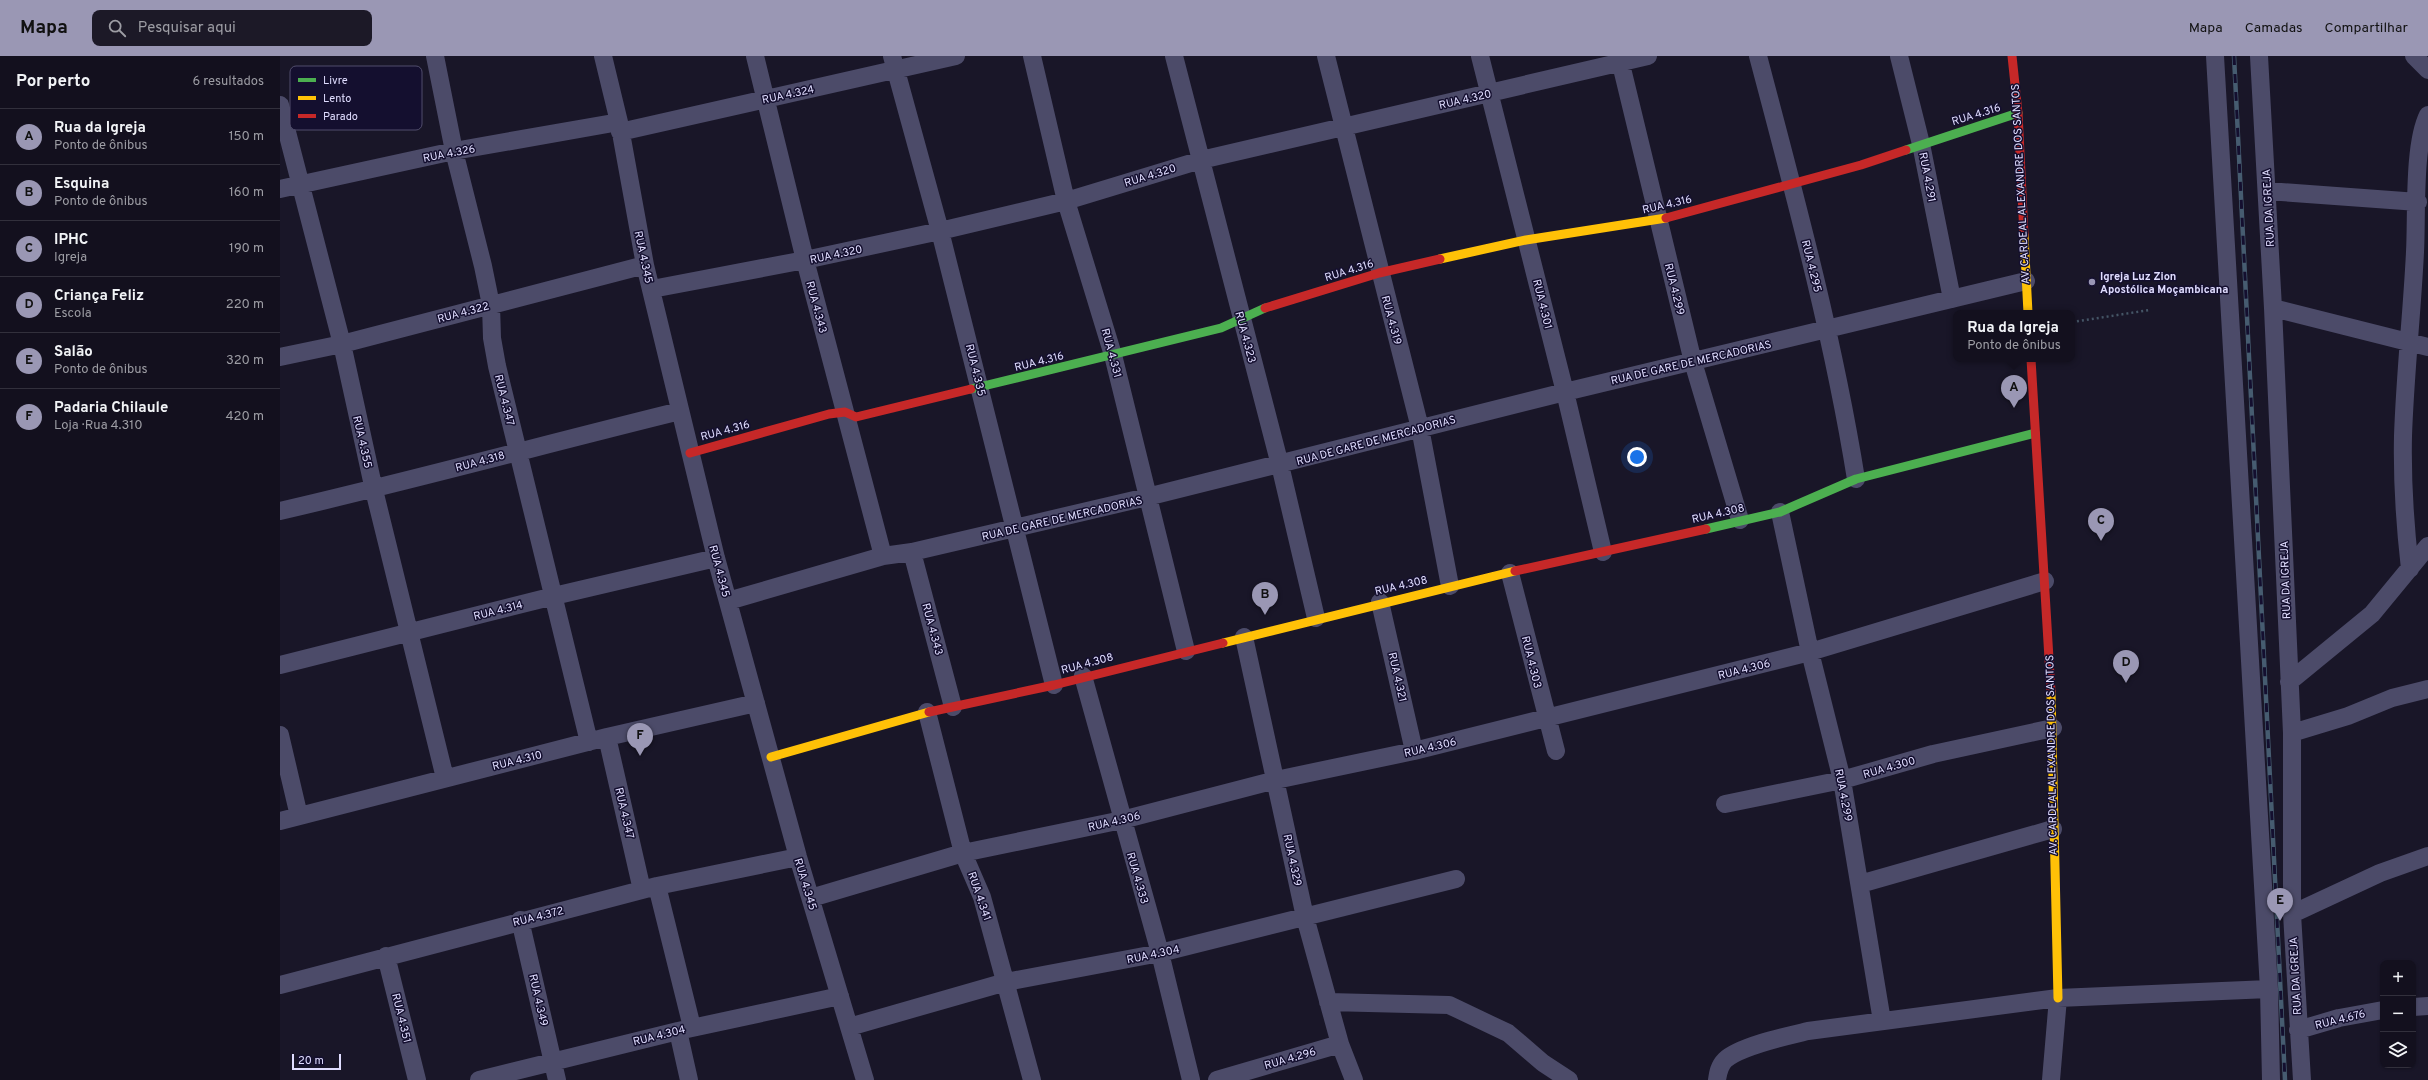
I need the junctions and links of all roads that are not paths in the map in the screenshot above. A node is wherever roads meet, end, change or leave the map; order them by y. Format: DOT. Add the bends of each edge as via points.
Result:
graph roads {
  1 [pos="436,56"];
  2 [pos="603,56"];
  3 [pos="755,56"];
  4 [pos="956,56"];
  5 [pos="1032,56"];
  6 [pos="1174,56"];
  7 [pos="1326,56"];
  8 [pos="1480,56"];
  9 [pos="1648,56"];
  10 [pos="1758,56"];
  11 [pos="1899,56"];
  12 [pos="2012,56"];
  13 [pos="2215,56"];
  14 [pos="2259,56"];
  15 [pos="2414,56"];
  16 [pos="1620,59"];
  17 [pos="894,64"];
  18 [pos="2428,70"];
  19 [pos="1490,93"];
  20 [pos="766,99"];
  21 [pos="280,105"];
  22 [pos="2018,113"];
  23 [pos="2428,115"];
  24 [pos="1343,126"];
  25 [pos="619,127"];
  26 [pos="1921,144"];
  27 [pos="454,151"];
  28 [pos="1201,160"];
  29 [pos="300,184"];
  30 [pos="1792,184"];
  31 [pos="280,189"];
  32 [pos="2267,192"];
  33 [pos="1066,201"];
  34 [pos="2418,202"];
  35 [pos="1658,220"];
  36 [pos="940,231"];
  37 [pos="1526,240"];
  38 [pos="805,260"];
  39 [pos="645,265"];
  40 [pos="1379,273"];
  41 [pos="2026,281"];
  42 [pos="652,289"];
  43 [pos="1952,299"];
  44 [pos="491,305"];
  45 [pos="2273,308"];
  46 [pos="2028,310"];
  47 [pos="1242,320"];
  48 [pos="1827,330"];
  49 [pos="2409,341"];
  50 [pos="342,344"];
  51 [pos="2428,347"];
  52 [pos="1113,354"];
  53 [pos="280,357"];
  54 [pos="1693,362"];
  55 [pos="2031,362"];
  56 [pos="980,388"];
  57 [pos="1565,392"];
  58 [pos="680,411"];
  59 [pos="845,412"];
  60 [pos="1420,428"];
  61 [pos="2035,433"];
  62 [pos="518,451"];
  63 [pos="690,452"];
  64 [pos="1280,465"];
  65 [pos="1856,479"];
  66 [pos="374,490"];
  67 [pos="1148,497"];
  68 [pos="280,511"];
  69 [pos="1780,512"];
  70 [pos="1740,520"];
  71 [pos="1014,529"];
  72 [pos="2428,546"];
  73 [pos="912,552"];
  74 [pos="1603,552"];
  75 [pos="883,556"];
  76 [pos="716,558"];
  77 [pos="2410,569"];
  78 [pos="1510,573"];
  79 [pos="2045,581"];
  80 [pos="1450,586"];
  81 [pos="554,596"];
  82 [pos="728,601"];
  83 [pos="1380,602"];
  84 [pos="1316,618"];
  85 [pos="411,632"];
  86 [pos="1244,637"];
  87 [pos="1186,651"];
  88 [pos="1810,652"];
  89 [pos="280,665"];
  90 [pos="1083,676"];
  91 [pos="2289,682"];
  92 [pos="1054,685"];
  93 [pos="2428,689"];
  94 [pos="756,703"];
  95 [pos="953,707"];
  96 [pos="927,712"];
  97 [pos="1547,719"];
  98 [pos="2053,728"];
  99 [pos="2292,733"];
  100 [pos="280,735"];
  101 [pos="607,737"];
  102 [pos="590,742"];
  103 [pos="1414,751"];
  104 [pos="1556,751"];
  105 [pos="771,758"];
  106 [pos="445,778"];
  107 [pos="1276,780"];
  108 [pos="1842,780"];
  109 [pos="1725,804"];
  110 [pos="299,816"];
  111 [pos="280,820"];
  112 [pos="1122,820"];
  113 [pos="2053,829"];
  114 [pos="964,853"];
  115 [pos="2428,856"];
  116 [pos="798,857"];
  117 [pos="1456,879"];
  118 [pos="1860,884"];
  119 [pos="650,888"];
  120 [pos="810,898"];
  121 [pos="2292,914"];
  122 [pos="1305,917"];
  123 [pos="520,920"];
  124 [pos="1160,953"];
  125 [pos="386,956"];
  126 [pos="1006,982"];
  127 [pos="280,985"];
  128 [pos="2268,989"];
  129 [pos="840,996"];
  130 [pos="2058,998"];
  131 [pos="1328,1002"];
  132 [pos="2428,1006"];
  133 [pos="2416,1007"];
  134 [pos="2380,1011"];
  135 [pos="1882,1021"];
  136 [pos="849,1027"];
  137 [pos="685,1029"];
  138 [pos="2298,1030"];
  139 [pos="1340,1044"];
  140 [pos="553,1061"];
  141 [pos="417,1080"];
  142 [pos="479,1080"];
  143 [pos="557,1080"];
  144 [pos="690,1080"];
  145 [pos="865,1080"];
  146 [pos="1032,1080"];
  147 [pos="1191,1080"];
  148 [pos="1217,1080"];
  149 [pos="1354,1080"];
  150 [pos="1569,1080"];
  151 [pos="1717,1080"];
  152 [pos="2051,1080"];
  153 [pos="2271,1080"];
  154 [pos="2302,1080"];
  1 -- 27 [label="street, RUA 4.347"];
  2 -- 25 [label="street, RUA 4.345"];
  3 -- 20 [label="street, RUA 4.343"];
  4 -- 17 [label="street, RUA 4.324"];
  5 -- 33 [label="street, RUA 4.331"];
  6 -- 28 [label="street, RUA 4.323"];
  7 -- 24 [label="street, RUA 4.319"];
  8 -- 19 [label="street, RUA 4.301"];
  9 -- 16 [label="street, RUA 4.320"];
  10 -- 30 [label="street, RUA 4.295"];
  11 -- 26 [label="street, RUA 4.291"];
  12 -- 22 [label="street, AV. CARDEAL ALEXANDRE DOS SANTOS"];
  13 -- 128 [label="street"];
  14 -- 32 [label="street, RUA DA IGREJA"];
  15 -- 18 [label="street"];
  16 -- 19 [label="street, RUA 4.320"];
  16 -- 35 [label="street, RUA 4.299"];
  17 -- 20 [label="street, RUA 4.324"];
  17 -- 36 [label="street, RUA 4.335"];
  19 -- 24 [label="street, RUA 4.320"];
  19 -- 37 [label="street, RUA 4.301"];
  20 -- 25 [label="street, RUA 4.324"];
  20 -- 38 [label="street, RUA 4.343"];
  21 -- 29 [label="street, RUA 4.355"];
  22 -- 26 [label="street, RUA 4.316"];
  22 -- 41 [label="street, AV. CARDEAL ALEXANDRE DOS SANTOS"];
  23 -- 34 [label="street" via="2422,126"];
  24 -- 28 [label="street, RUA 4.320"];
  24 -- 40 [label="street, RUA 4.319"];
  25 -- 27 [label="street, RUA 4.326"];
  25 -- 39 [label="street, RUA 4.345"];
  26 -- 30 [label="street, RUA 4.316" via="1861,165"];
  26 -- 43 [label="street, RUA 4.291"];
  27 -- 29 [label="street, RUA 4.326"];
  27 -- 44 [label="street, RUA 4.347"];
  28 -- 33 [label="street, RUA 4.320"];
  28 -- 47 [label="street, RUA 4.323"];
  29 -- 31 [label="street, RUA 4.326"];
  29 -- 50 [label="street, RUA 4.355"];
  30 -- 35 [label="street, RUA 4.316"];
  30 -- 48 [label="street, RUA 4.295"];
  32 -- 34 [label="street"];
  32 -- 45 [label="street, RUA DA IGREJA"];
  33 -- 36 [label="street, RUA 4.320"];
  33 -- 52 [label="street, RUA 4.331"];
  34 -- 49 [label="street"];
  35 -- 37 [label="street, RUA 4.316"];
  35 -- 54 [label="street, RUA 4.299"];
  36 -- 38 [label="street, RUA 4.320"];
  36 -- 56 [label="street, RUA 4.335"];
  37 -- 40 [label="street, RUA 4.316"];
  37 -- 57 [label="street, RUA 4.301"];
  38 -- 42 [label="street, RUA 4.320"];
  38 -- 59 [label="street, RUA 4.343"];
  39 -- 42 [label="street, RUA 4.345"];
  39 -- 44 [label="street, RUA 4.322"];
  40 -- 47 [label="street, RUA 4.316" via="1256,310"];
  40 -- 60 [label="street, RUA 4.319"];
  41 -- 43 [label="street, RUA DE GARE DE MERCADORIAS"];
  41 -- 46 [label="street, AV. CARDEAL ALEXANDRE DOS SANTOS"];
  42 -- 58 [label="street, RUA 4.345"];
  43 -- 48 [label="street, RUA DE GARE DE MERCADORIAS"];
  44 -- 50 [label="street, RUA 4.322"];
  44 -- 62 [label="street, RUA 4.347" via="492,338 497,366"];
  45 -- 49 [label="street"];
  45 -- 91 [label="street, RUA DA IGREJA"];
  47 -- 52 [label="street, RUA 4.316" via="1221,328"];
  47 -- 64 [label="street, RUA 4.323"];
  48 -- 54 [label="street, RUA DE GARE DE MERCADORIAS"];
  48 -- 65 [label="street, RUA 4.295" via="1839,380"];
  49 -- 51 [label="street"];
  49 -- 77 [label="street" via="2403,444 2403,506"];
  50 -- 53 [label="street, RUA 4.322"];
  50 -- 66 [label="street, RUA 4.355"];
  52 -- 56 [label="street, RUA 4.316"];
  52 -- 67 [label="street, RUA 4.331"];
  54 -- 57 [label="street, RUA DE GARE DE MERCADORIAS"];
  54 -- 70 [label="street, RUA 4.299"];
  55 -- 61 [label="street, AV. CARDEAL ALEXANDRE DOS SANTOS"];
  56 -- 59 [label="street, RUA 4.316" via="856,417"];
  56 -- 71 [label="street, RUA 4.335"];
  57 -- 60 [label="street, RUA DE GARE DE MERCADORIAS"];
  57 -- 74 [label="street, RUA 4.301"];
  58 -- 62 [label="street, RUA 4.318"];
  58 -- 63 [label="street, RUA 4.345"];
  59 -- 63 [label="street, RUA 4.316" via="829,414"];
  59 -- 75 [label="street, RUA 4.343"];
  60 -- 64 [label="street, RUA DE GARE DE MERCADORIAS"];
  60 -- 80 [label="street, RUA 4.319"];
  61 -- 65 [label="street, RUA 4.308"];
  61 -- 79 [label="street, AV. CARDEAL ALEXANDRE DOS SANTOS"];
  62 -- 66 [label="street, RUA 4.318"];
  62 -- 81 [label="street, RUA 4.347"];
  63 -- 76 [label="street, RUA 4.345"];
  64 -- 67 [label="street, RUA DE GARE DE MERCADORIAS"];
  64 -- 84 [label="street, RUA 4.323"];
  65 -- 69 [label="street, RUA 4.308"];
  66 -- 68 [label="street, RUA 4.318"];
  66 -- 85 [label="street, RUA 4.355"];
  67 -- 71 [label="street, RUA DE GARE DE MERCADORIAS"];
  67 -- 87 [label="street, RUA 4.331"];
  69 -- 70 [label="street, RUA 4.308"];
  69 -- 88 [label="street, RUA 4.299"];
  70 -- 74 [label="street, RUA 4.308"];
  71 -- 73 [label="street, RUA DE GARE DE MERCADORIAS"];
  71 -- 92 [label="street, RUA 4.335"];
  72 -- 77 [label="street"];
  73 -- 75 [label="street, RUA DE GARE DE MERCADORIAS"];
  73 -- 95 [label="street, RUA 4.343"];
  74 -- 78 [label="street, RUA 4.308"];
  75 -- 82 [label="street, RUA DE GARE DE MERCADORIAS"];
  76 -- 81 [label="street, RUA 4.314"];
  76 -- 82 [label="street, RUA 4.345"];
  77 -- 91 [label="street" via="2372,614"];
  78 -- 80 [label="street, RUA 4.308"];
  78 -- 97 [label="street, RUA 4.303"];
  79 -- 88 [label="street, RUA 4.306"];
  79 -- 98 [label="street, AV. CARDEAL ALEXANDRE DOS SANTOS"];
  80 -- 83 [label="street, RUA 4.308"];
  81 -- 85 [label="street, RUA 4.314"];
  81 -- 102 [label="street, RUA 4.347"];
  82 -- 94 [label="street, RUA 4.345"];
  83 -- 84 [label="street, RUA 4.308"];
  83 -- 103 [label="street, RUA 4.321"];
  84 -- 86 [label="street, RUA 4.308"];
  85 -- 89 [label="street, RUA 4.314"];
  85 -- 106 [label="street, RUA 4.355"];
  86 -- 87 [label="street, RUA 4.308"];
  86 -- 107 [label="street, RUA 4.329"];
  87 -- 90 [label="street, RUA 4.308"];
  88 -- 97 [label="street, RUA 4.306"];
  88 -- 108 [label="street, RUA 4.299"];
  90 -- 92 [label="street, RUA 4.308"];
  90 -- 112 [label="street, RUA 4.333"];
  91 -- 99 [label="street, RUA DA IGREJA"];
  92 -- 95 [label="street, RUA 4.308"];
  93 -- 99 [label="street" via="2392,698 2348,716"];
  94 -- 101 [label="street, RUA 4.310"];
  94 -- 105 [label="street, RUA 4.345"];
  95 -- 96 [label="street, RUA 4.308"];
  96 -- 105 [label="street, RUA 4.308"];
  96 -- 114 [label="street, RUA 4.341"];
  97 -- 103 [label="street, RUA 4.306"];
  97 -- 104 [label="street, RUA 4.303"];
  98 -- 108 [label="street, RUA 4.300" via="1933,754"];
  98 -- 113 [label="street, AV. CARDEAL ALEXANDRE DOS SANTOS"];
  99 -- 121 [label="street, RUA DA IGREJA"];
  100 -- 110 [label="street"];
  101 -- 102 [label="street, RUA 4.310"];
  101 -- 119 [label="street, RUA 4.347"];
  102 -- 106 [label="street, RUA 4.310"];
  103 -- 107 [label="street, RUA 4.306"];
  105 -- 116 [label="street, RUA 4.345"];
  106 -- 110 [label="street, RUA 4.310"];
  107 -- 112 [label="street, RUA 4.306"];
  107 -- 122 [label="street, RUA 4.329"];
  108 -- 109 [label="street, RUA 4.300"];
  108 -- 118 [label="street, RUA 4.299"];
  110 -- 111 [label="street, RUA 4.310"];
  112 -- 114 [label="street, RUA 4.306"];
  112 -- 124 [label="street, RUA 4.333"];
  113 -- 118 [label="street"];
  113 -- 130 [label="street, AV. CARDEAL ALEXANDRE DOS SANTOS"];
  114 -- 120 [label="street, RUA 4.306"];
  114 -- 126 [label="street, RUA 4.341" via="982,897"];
  115 -- 121 [label="street" via="2380,873"];
  116 -- 119 [label="street, RUA 4.372"];
  116 -- 120 [label="street, RUA 4.345"];
  117 -- 122 [label="street, RUA 4.304"];
  118 -- 135 [label="street, RUA 4.299"];
  119 -- 123 [label="street, RUA 4.372"];
  119 -- 137 [label="street, RUA 4.347"];
  120 -- 129 [label="street, RUA 4.345"];
  121 -- 138 [label="street, RUA DA IGREJA"];
  122 -- 124 [label="street, RUA 4.304"];
  122 -- 131 [label="street, RUA 4.329"];
  123 -- 125 [label="street, RUA 4.372"];
  123 -- 140 [label="street, RUA 4.349"];
  124 -- 126 [label="street, RUA 4.304"];
  124 -- 147 [label="street, RUA 4.333"];
  125 -- 127 [label="street, RUA 4.372"];
  125 -- 141 [label="street, RUA 4.351"];
  126 -- 136 [label="street, RUA 4.304"];
  126 -- 146 [label="street, RUA 4.341"];
  128 -- 130 [label="street"];
  128 -- 153 [label="street"];
  129 -- 136 [label="street, RUA 4.345"];
  129 -- 137 [label="street, RUA 4.304"];
  130 -- 135 [label="street"];
  130 -- 152 [label="street, AV. CARDEAL ALEXANDRE DOS SANTOS"];
  131 -- 139 [label="street, RUA 4.329"];
  131 -- 150 [label="street" via="1450,1004 1508,1033 1538,1059"];
  132 -- 133 [label="street"];
  134 -- 138 [label="street, RUA 4.676" via="2339,1018"];
  135 -- 151 [label="street" via="1808,1031 1772,1040 1725,1060 1719,1067"];
  136 -- 145 [label="street, RUA 4.345"];
  137 -- 140 [label="street, RUA 4.304"];
  137 -- 144 [label="street, RUA 4.347"];
  138 -- 154 [label="street, RUA DA IGREJA"];
  139 -- 148 [label="street, RUA 4.296"];
  139 -- 149 [label="street, RUA 4.329"];
  140 -- 142 [label="street, RUA 4.304"];
  140 -- 143 [label="street, RUA 4.349"];
}
